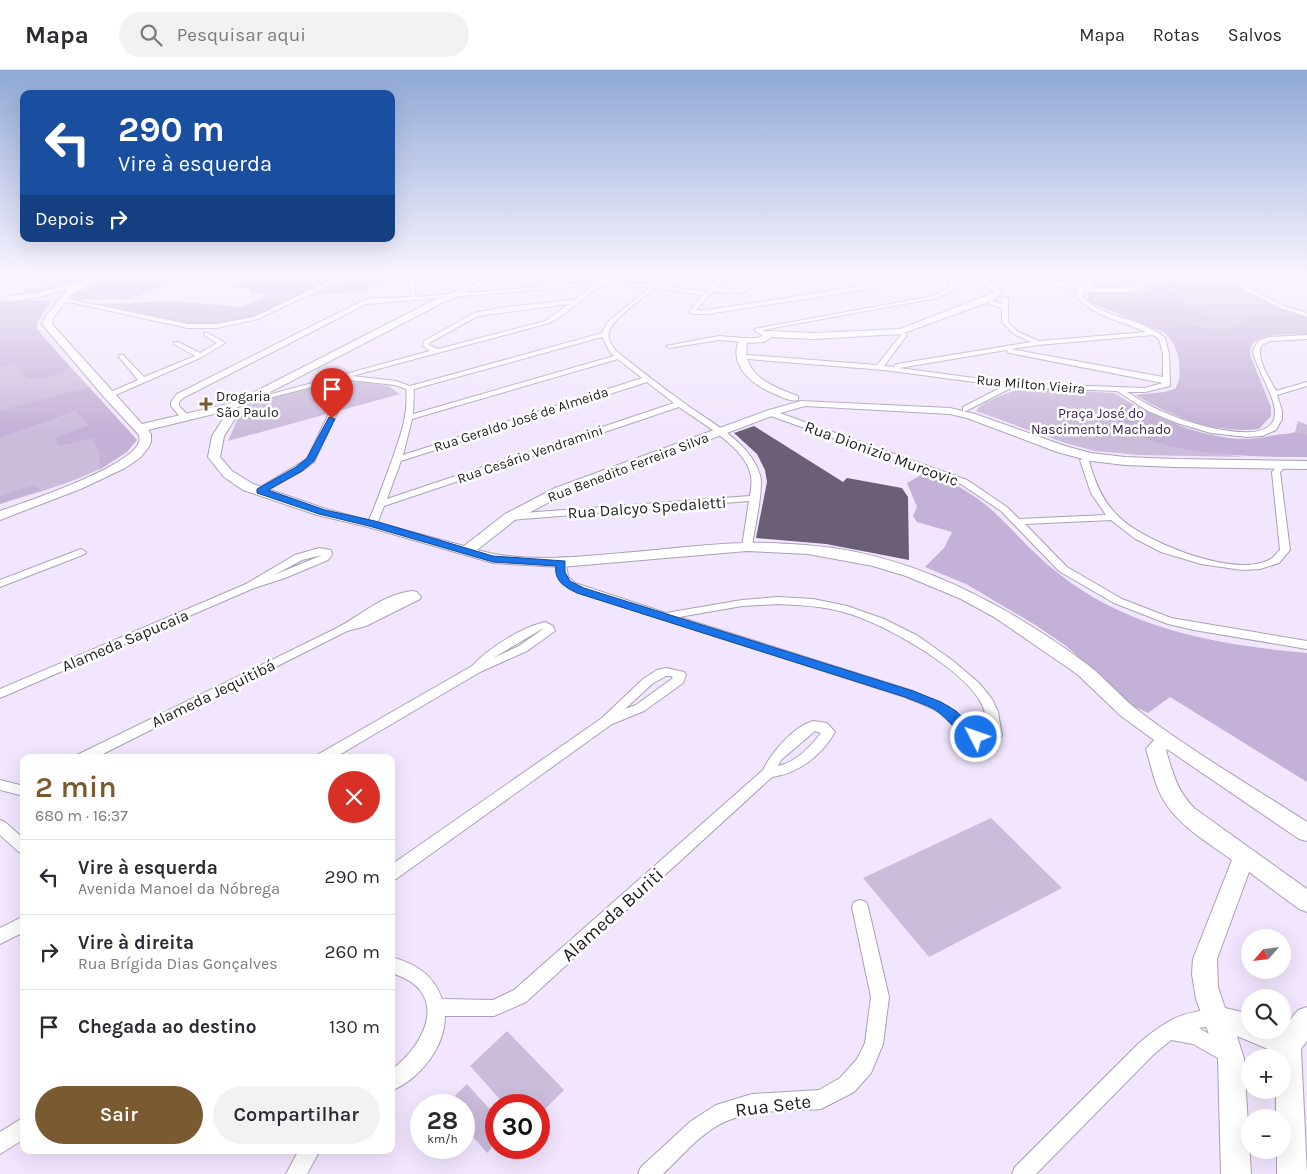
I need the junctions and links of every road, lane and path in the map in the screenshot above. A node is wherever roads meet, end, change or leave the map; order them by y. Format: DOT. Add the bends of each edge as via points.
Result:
graph roads {
  1 [pos="50,328"];
  2 [pos="314,328"];
  3 [pos="394,328"];
  4 [pos="452,328"];
  5 [pos="525,328"];
  6 [pos="608,328"];
  7 [pos="765,328"];
  8 [pos="916,328"];
  9 [pos="918,328"];
  10 [pos="1010,328"];
  11 [pos="1142,328"];
  12 [pos="902,333"];
  13 [pos="1155,333"];
  14 [pos="206,334"];
  15 [pos="605,334"];
  16 [pos="768,336"];
  17 [pos="1307,337"];
  18 [pos="176,343"];
  19 [pos="1038,344"];
  20 [pos="669,346"];
  21 [pos="748,346"];
  22 [pos="998,349"];
  23 [pos="438,351"];
  24 [pos="122,356"];
  25 [pos="200,356"];
  26 [pos="619,357"];
  27 [pos="882,368"];
  28 [pos="338,378"];
  29 [pos="647,379"];
  30 [pos="142,380"];
  31 [pos="1167,380"];
  32 [pos="1307,384"];
  33 [pos="1012,385"];
  34 [pos="410,388"];
  35 [pos="280,390"];
  36 [pos="1120,390"];
  37 [pos="1274,394"];
  38 [pos="108,395"];
  39 [pos="803,400"];
  40 [pos="680,404"];
  41 [pos="236,405"];
  42 [pos="966,409"];
  43 [pos="215,410"];
  44 [pos="334,411"];
  45 [pos="772,412"];
  46 [pos="186,418"];
  47 [pos="409,418"];
  48 [pos="140,428"];
  49 [pos="222,428"];
  50 [pos="720,432"];
  51 [pos="1307,459"];
  52 [pos="396,460"];
  53 [pos="1088,462"];
  54 [pos="1284,464"];
  55 [pos="1307,465"];
  56 [pos="68,489"];
  57 [pos="260,491"];
  58 [pos="754,498"];
  59 [pos="381,504"];
  60 [pos="0,510"];
  61 [pos="0,516"];
  62 [pos="510,517"];
  63 [pos="1114,517"];
  64 [pos="1018,522"];
  65 [pos="372,524"];
  66 [pos="747,547"];
  67 [pos="81,552"];
  68 [pos="465,552"];
  69 [pos="561,563"];
  70 [pos="0,584"];
  71 [pos="250,586"];
  72 [pos="664,617"];
  73 [pos="344,629"];
  74 [pos="1307,645"];
  75 [pos="476,669"];
  76 [pos="0,694"];
  77 [pos="607,720"];
  78 [pos="1166,739"];
  79 [pos="90,754"];
  80 [pos="329,754"];
  81 [pos="768,774"];
  82 [pos="0,785"];
  83 [pos="20,789"];
  84 [pos="0,826"];
  85 [pos="1307,833"];
  86 [pos="20,844"];
  87 [pos="1244,856"];
  88 [pos="395,871"];
  89 [pos="1307,902"];
  90 [pos="860,907"];
  91 [pos="20,925"];
  92 [pos="0,937"];
  93 [pos="395,966"];
  94 [pos="436,1007"];
  95 [pos="1216,1018"];
  96 [pos="1307,1019"];
  97 [pos="1241,1025"];
  98 [pos="1167,1031"];
  99 [pos="1277,1039"];
  100 [pos="1288,1044"];
  101 [pos="1232,1058"];
  102 [pos="395,1079"];
  103 [pos="20,1130"];
  104 [pos="0,1144"];
  105 [pos="308,1154"];
  106 [pos="296,1174"];
  107 [pos="648,1174"];
  108 [pos="1022,1174"];
  109 [pos="1236,1174"];
  110 [pos="1292,1174"];
  1 -- 38 [label="main road"];
  2 -- 46 [label="street" via="180,396 175,406"];
  3 -- 35 [label="street"];
  4 -- 23 [label="street" via="426,342 426,346"];
  5 -- 23 [label="street"];
  6 -- 15 [label="street"];
  7 -- 16 [label="street" via="757,329"];
  8 -- 12 [label="street"];
  9 -- 12 [label="street"];
  10 -- 19 [label="street"];
  11 -- 13 [label="street"];
  12 -- 16 [label="street" via="813,340"];
  12 -- 27 [label="street"];
  13 -- 19 [label="street"];
  13 -- 31 [label="street" via="1164,342"];
  14 -- 25 [label="street" via="222,343"];
  15 -- 26 [label="street"];
  15 -- 34 [label="street"];
  16 -- 21 [label="street"];
  17 -- 37 [label="street" via="1263,340 1257,346 1256,351"];
  18 -- 25 [label="street"];
  19 -- 22 [label="street"];
  20 -- 21 [label="street, Rua Milton Vieira" via="719,338"];
  21 -- 27 [label="street, Rua Milton Vieira"];
  21 -- 39 [label="street" via="741,360 747,373 768,388"];
  22 -- 27 [label="street"];
  22 -- 31 [label="street"];
  23 -- 28 [label="street"];
  24 -- 30 [label="street"];
  25 -- 30 [label="street"];
  26 -- 29 [label="street"];
  26 -- 47 [label="street"];
  27 -- 33 [label="street, Rua Milton Vieira"];
  28 -- 34 [label="street" via="388,382"];
  28 -- 35 [label="street"];
  29 -- 40 [label="street"];
  29 -- 52 [label="street, Rua Geraldo José de Almeida"];
  30 -- 38 [label="street"];
  31 -- 36 [label="street, Rua Milton Vieira" via="1167,384 1160,388"];
  32 -- 37 [label="street"];
  33 -- 36 [label="street, Rua Milton Vieira"];
  33 -- 42 [label="street"];
  34 -- 47 [label="street"];
  35 -- 41 [label="street"];
  36 -- 37 [label="street" via="1170,418 1243,435 1263,433 1275,427 1278,419"];
  38 -- 48 [label="main road"];
  39 -- 42 [label="main road"];
  39 -- 45 [label="main road, Rua Benedito Ferreira Silva"];
  39 -- 53 [label="main road" via="950,411 1061,449"];
  40 -- 50 [label="street"];
  40 -- 59 [label="street, Rua Cesário Vendramini"];
  41 -- 43 [label="main road"];
  41 -- 49 [label="main road"];
  42 -- 51 [label="main road" via="1067,446 1100,453 1136,457"];
  43 -- 46 [label="main road"];
  43 -- 49 [label="main road"];
  44 -- 57 [label="street" via="311,460"];
  45 -- 50 [label="main road, Rua Benedito Ferreira Silva"];
  45 -- 64 [label="street, Rua Dionizio Murcovic" via="964,482 994,501"];
  46 -- 48 [label="main road"];
  47 -- 52 [label="street"];
  48 -- 56 [label="main road" via="145,434 145,444 138,453 101,477"];
  49 -- 57 [label="main road" via="214,456 228,474"];
  50 -- 58 [label="street" via="752,463 756,477"];
  50 -- 62 [label="main road, Rua Benedito Ferreira Silva" via="560,491"];
  52 -- 59 [label="street"];
  53 -- 54 [label="main road"];
  53 -- 63 [label="street" via="1094,493"];
  54 -- 55 [label="main road"];
  54 -- 63 [label="street" via="1276,472 1285,550 1276,560 1260,566 1224,566 1190,558 1152,544"];
  56 -- 60 [label="main road"];
  56 -- 61 [label="main road"];
  57 -- 65 [label="main road" via="322,512"];
  58 -- 62 [label="street, Rua Dalcyo Spedaletti"];
  58 -- 66 [label="street"];
  59 -- 65 [label="street"];
  62 -- 68 [label="main road, Rua Benedito Ferreira Silva"];
  63 -- 64 [label="street"];
  64 -- 74 [label="street, Rua Dionizio Murcovic" via="1062,569 1134,608 1194,627"];
  65 -- 68 [label="main road"];
  66 -- 69 [label="main road"];
  66 -- 78 [label="main road" via="808,550 876,562 911,572 967,596 1000,614 1082,670 1128,712"];
  67 -- 70 [label="street"];
  68 -- 69 [label="main road" via="493,559"];
  69 -- 72 [label="street" via="560,572 566,583"];
  71 -- 71 [label="street, Alameda Sapucaia" via="324,558 327,552 317,551 273,570"];
  71 -- 76 [label="street, Alameda Sapucaia"];
  72 -- 72 [label="street" via="909,694 937,705 976,737 987,740 996,736 990,704 976,685 913,637 886,622 858,612 795,600 738,602"];
  73 -- 73 [label="street, Alameda Jequitibá" via="362,624 416,597 413,594 402,595 357,617"];
  73 -- 79 [label="street, Alameda Jequitibá"];
  75 -- 75 [label="street" via="502,660 541,638 549,628 545,625 533,629 489,655"];
  75 -- 80 [label="street"];
  77 -- 77 [label="street" via="640,708 678,680 680,675 673,671 655,676"];
  77 -- 88 [label="street"];
  78 -- 85 [label="main road"];
  78 -- 87 [label="main road" via="1156,749 1174,800 1208,831"];
  81 -- 94 [label="street, Alameda Buriti" via="520,996 494,1008"];
  82 -- 83 [label="street"];
  84 -- 86 [label="street"];
  87 -- 89 [label="main road"];
  87 -- 95 [label="main road" via="1206,959 1204,985"];
  90 -- 107 [label="street, Rua Sete" via="880,997 874,1044 864,1066 847,1085 821,1099 752,1104 723,1112 698,1128"];
  91 -- 92 [label="street"];
  93 -- 94 [label="street" via="419,976 431,989"];
  94 -- 102 [label="street" via="434,1028 426,1049 410,1069"];
  95 -- 97 [label="main road"];
  95 -- 98 [label="street" via="1182,1022"];
  95 -- 101 [label="main road"];
  96 -- 100 [label="main road"];
  98 -- 101 [label="street" via="1205,1040"];
  98 -- 108 [label="street" via="1139,1055"];
  99 -- 100 [label="main road"];
  100 -- 110 [label="main road"];
  101 -- 109 [label="main road"];
  103 -- 104 [label="street"];
  105 -- 106 [label="street"];
}
